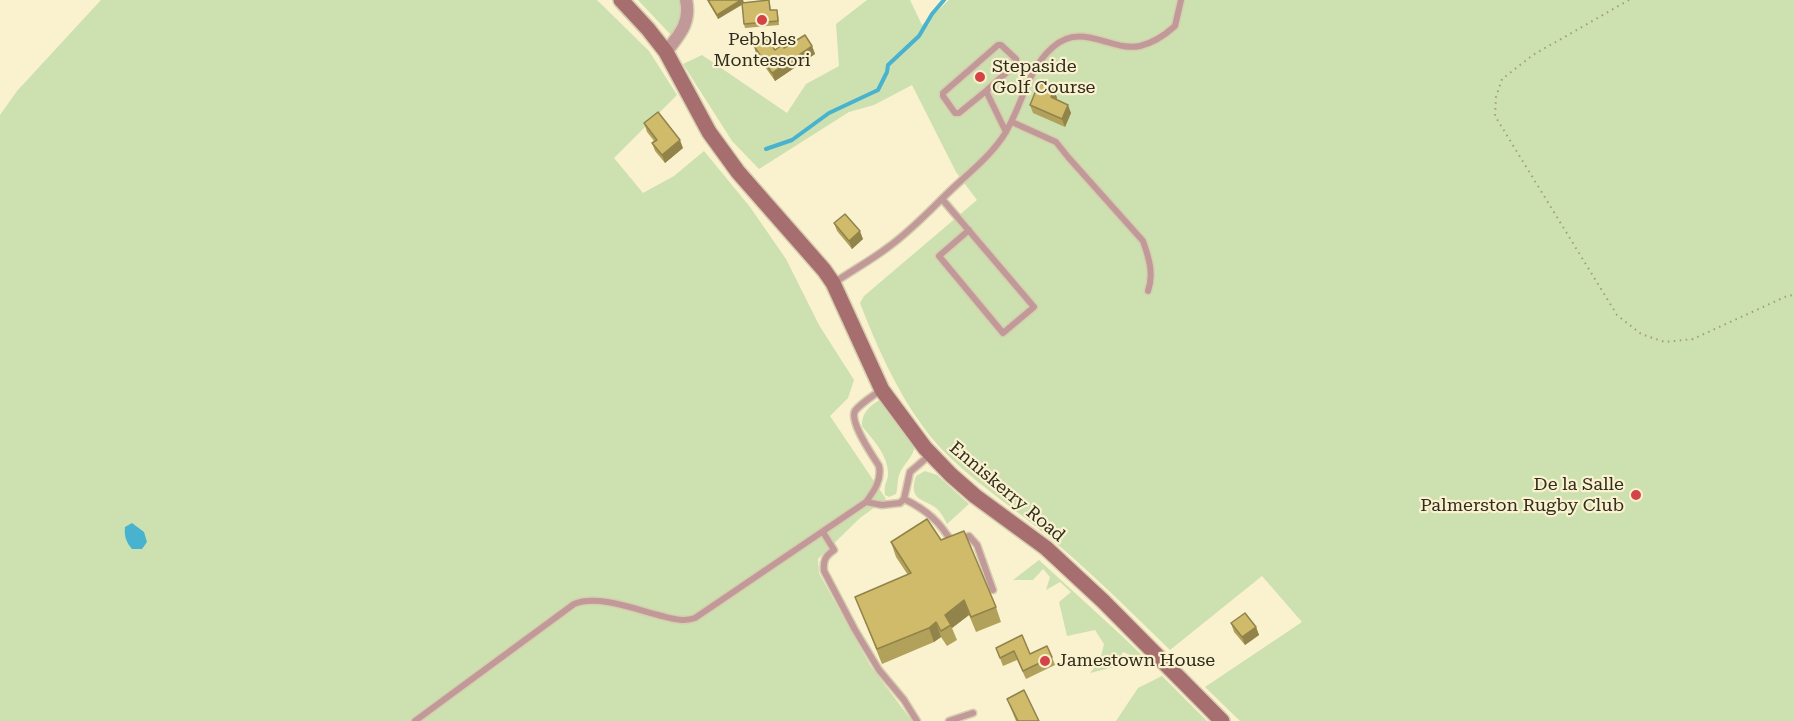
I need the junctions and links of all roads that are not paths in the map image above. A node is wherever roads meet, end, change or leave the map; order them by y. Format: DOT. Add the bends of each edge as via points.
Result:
graph roads {
  1 [pos="621,0"];
  2 [pos="686,0"];
  3 [pos="1181,0"];
  4 [pos="666,52"];
  5 [pos="986,91"];
  6 [pos="1012,122"];
  7 [pos="1005,132"];
  8 [pos="942,199"];
  9 [pos="969,230"];
  10 [pos="833,283"];
  11 [pos="1148,291"];
  12 [pos="882,390"];
  13 [pos="931,454"];
  14 [pos="904,499"];
  15 [pos="866,502"];
  16 [pos="823,532"];
  17 [pos="993,590"];
  18 [pos="973,713"];
  19 [pos="416,721"];
  20 [pos="917,721"];
  21 [pos="949,721"];
  22 [pos="1222,721"];
  1 -- 4 [label="main road, Enniskerry Road"];
  2 -- 4 [label="street" via="688,13 680,34"];
  3 -- 6 [label="lane" via="1175,26 1159,39 1139,46 1117,46 1098,38 1074,36 1054,45 1031,75"];
  4 -- 10 [label="main road, Enniskerry Road" via="709,132"];
  5 -- 5 [label="lane" via="958,113 943,96 1001,45 1017,63"];
  5 -- 7 [label="lane"];
  6 -- 7 [label="lane"];
  6 -- 11 [label="lane" via="1056,142 1143,241 1152,280"];
  7 -- 8 [label="lane" via="983,161"];
  8 -- 9 [label="lane"];
  8 -- 10 [label="lane" via="888,248"];
  9 -- 9 [label="lane" via="1034,307 1003,333 939,256"];
  10 -- 12 [label="main road, Enniskerry Road"];
  12 -- 13 [label="main road, Enniskerry Road"];
  12 -- 15 [label="lane" via="857,409 854,416 880,472"];
  13 -- 14 [label="lane" via="910,472"];
  13 -- 22 [label="main road, Enniskerry Road" via="975,496 1046,548"];
  14 -- 15 [label="lane" via="892,505"];
  14 -- 17 [label="lane" via="942,525 953,544 969,536"];
  15 -- 16 [label="lane"];
  16 -- 19 [label="lane" via="689,620 600,601 574,604"];
  16 -- 20 [label="lane" via="834,550 824,562 824,571 879,670"];
  18 -- 21 [label="lane"];
}
